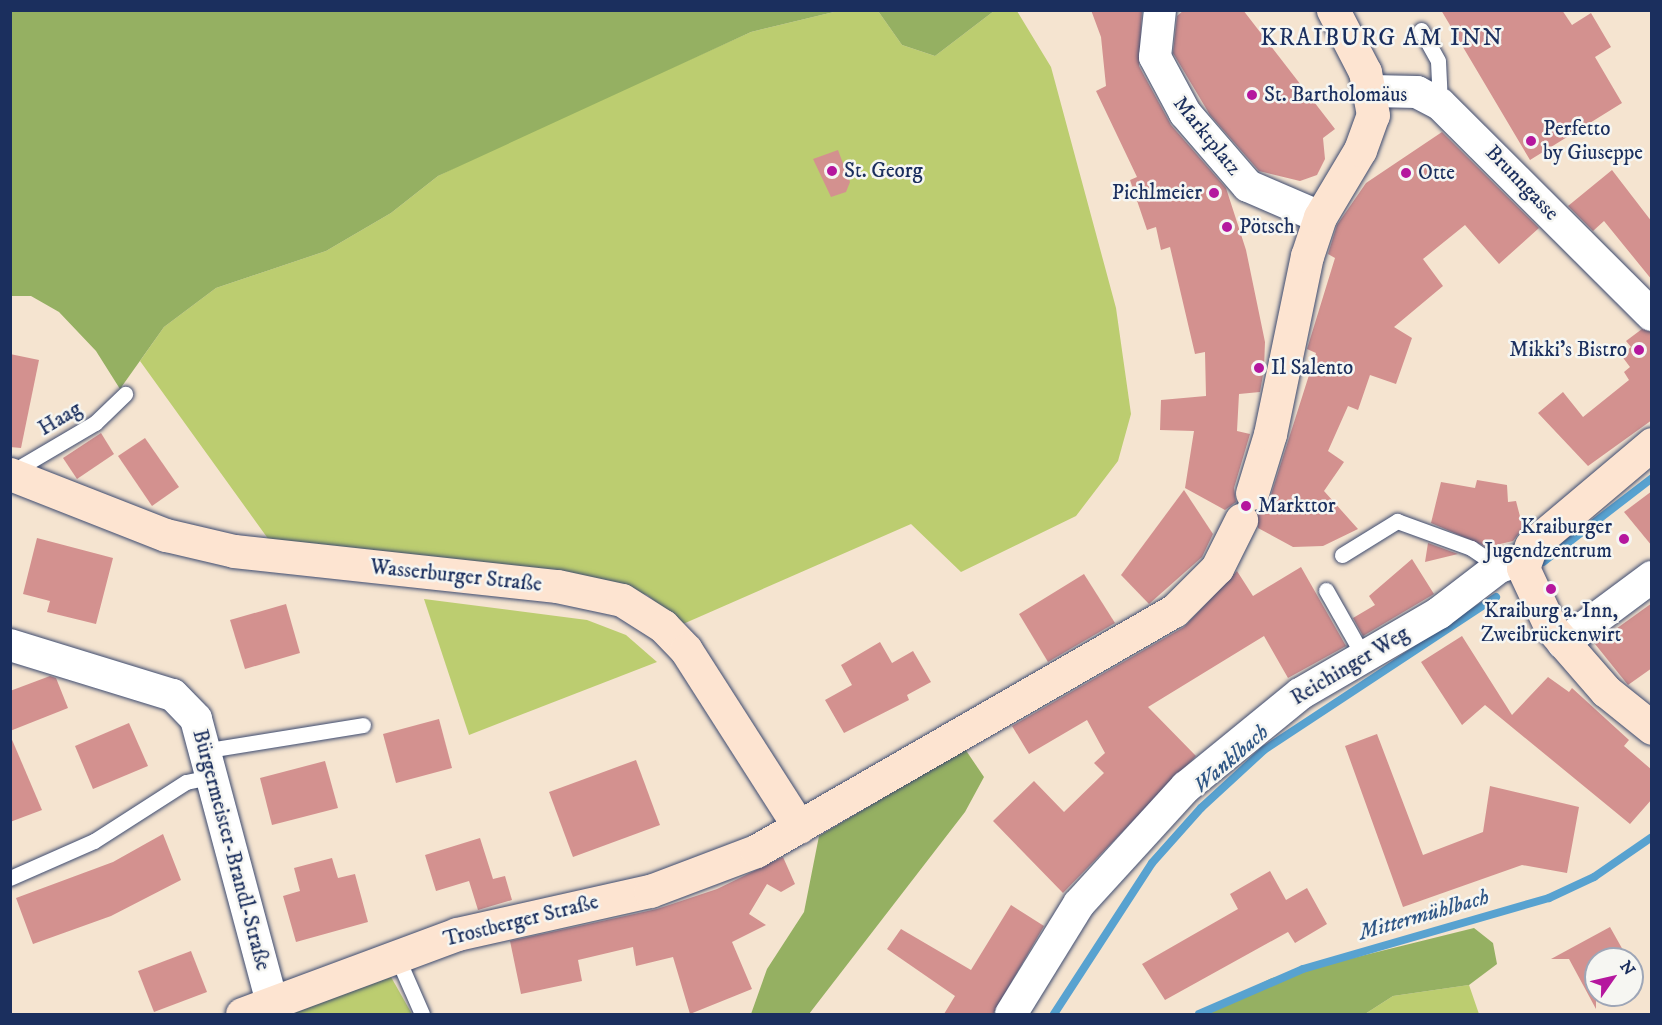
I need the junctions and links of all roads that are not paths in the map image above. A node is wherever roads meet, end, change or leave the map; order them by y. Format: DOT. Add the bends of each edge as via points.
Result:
graph roads {
  1 [pos="1160,10"];
  2 [pos="1333,10"];
  3 [pos="1421,30"];
  4 [pos="1372,91"];
  5 [pos="1440,104"];
  6 [pos="1320,217"];
  7 [pos="1652,315"];
  8 [pos="125,394"];
  9 [pos="1652,444"];
  10 [pos="10,473"];
  11 [pos="1342,555"];
  12 [pos="1511,563"];
  13 [pos="1652,577"];
  14 [pos="1326,590"];
  15 [pos="1563,643"];
  16 [pos="10,645"];
  17 [pos="1365,659"];
  18 [pos="363,725"];
  19 [pos="1652,728"];
  20 [pos="212,763"];
  21 [pos="799,827"];
  22 [pos="10,878"];
  23 [pos="397,957"];
  24 [pos="272,1003"];
  25 [pos="242,1014"];
  26 [pos="422,1014"];
  27 [pos="1011,1014"];
  1 -- 6 [label="street, Marktplatz" via="1155,57 1185,113 1248,186"];
  2 -- 4 [label="main road"];
  3 -- 5 [label="lane" via="1437,62"];
  4 -- 5 [label="street, Brunngasse" via="1417,92"];
  4 -- 6 [label="main road" via="1368,131"];
  5 -- 7 [label="street, Brunngasse"];
  6 -- 21 [label="main road, Trostberger Straße" via="1296,301 1270,434 1246,506 1217,568 1174,611"];
  8 -- 10 [label="lane, Haag" via="95,423"];
  9 -- 12 [label="main road"];
  10 -- 21 [label="main road, Wasserburger Straße" via="166,535 234,551 557,585 622,600 682,645"];
  11 -- 12 [label="lane" via="1397,521"];
  12 -- 15 [label="main road"];
  12 -- 17 [label="street, Reichinger Weg"];
  13 -- 15 [label="street"];
  14 -- 17 [label="lane"];
  15 -- 19 [label="main road" via="1606,691"];
  16 -- 20 [label="street, Bürgermeister-Brandl-Straße" via="172,695 196,719"];
  17 -- 27 [label="street, Reichinger Weg" via="1300,694 1139,833 1078,904"];
  18 -- 20 [label="lane"];
  20 -- 22 [label="lane" via="94,841"];
  20 -- 24 [label="street, Bürgermeister-Brandl-Straße"];
  21 -- 23 [label="main road, Trostberger Straße" via="685,880 514,918"];
  23 -- 24 [label="main road, Trostberger Straße"];
  23 -- 26 [label="lane"];
  24 -- 25 [label="main road, Trostberger Straße"];
}
